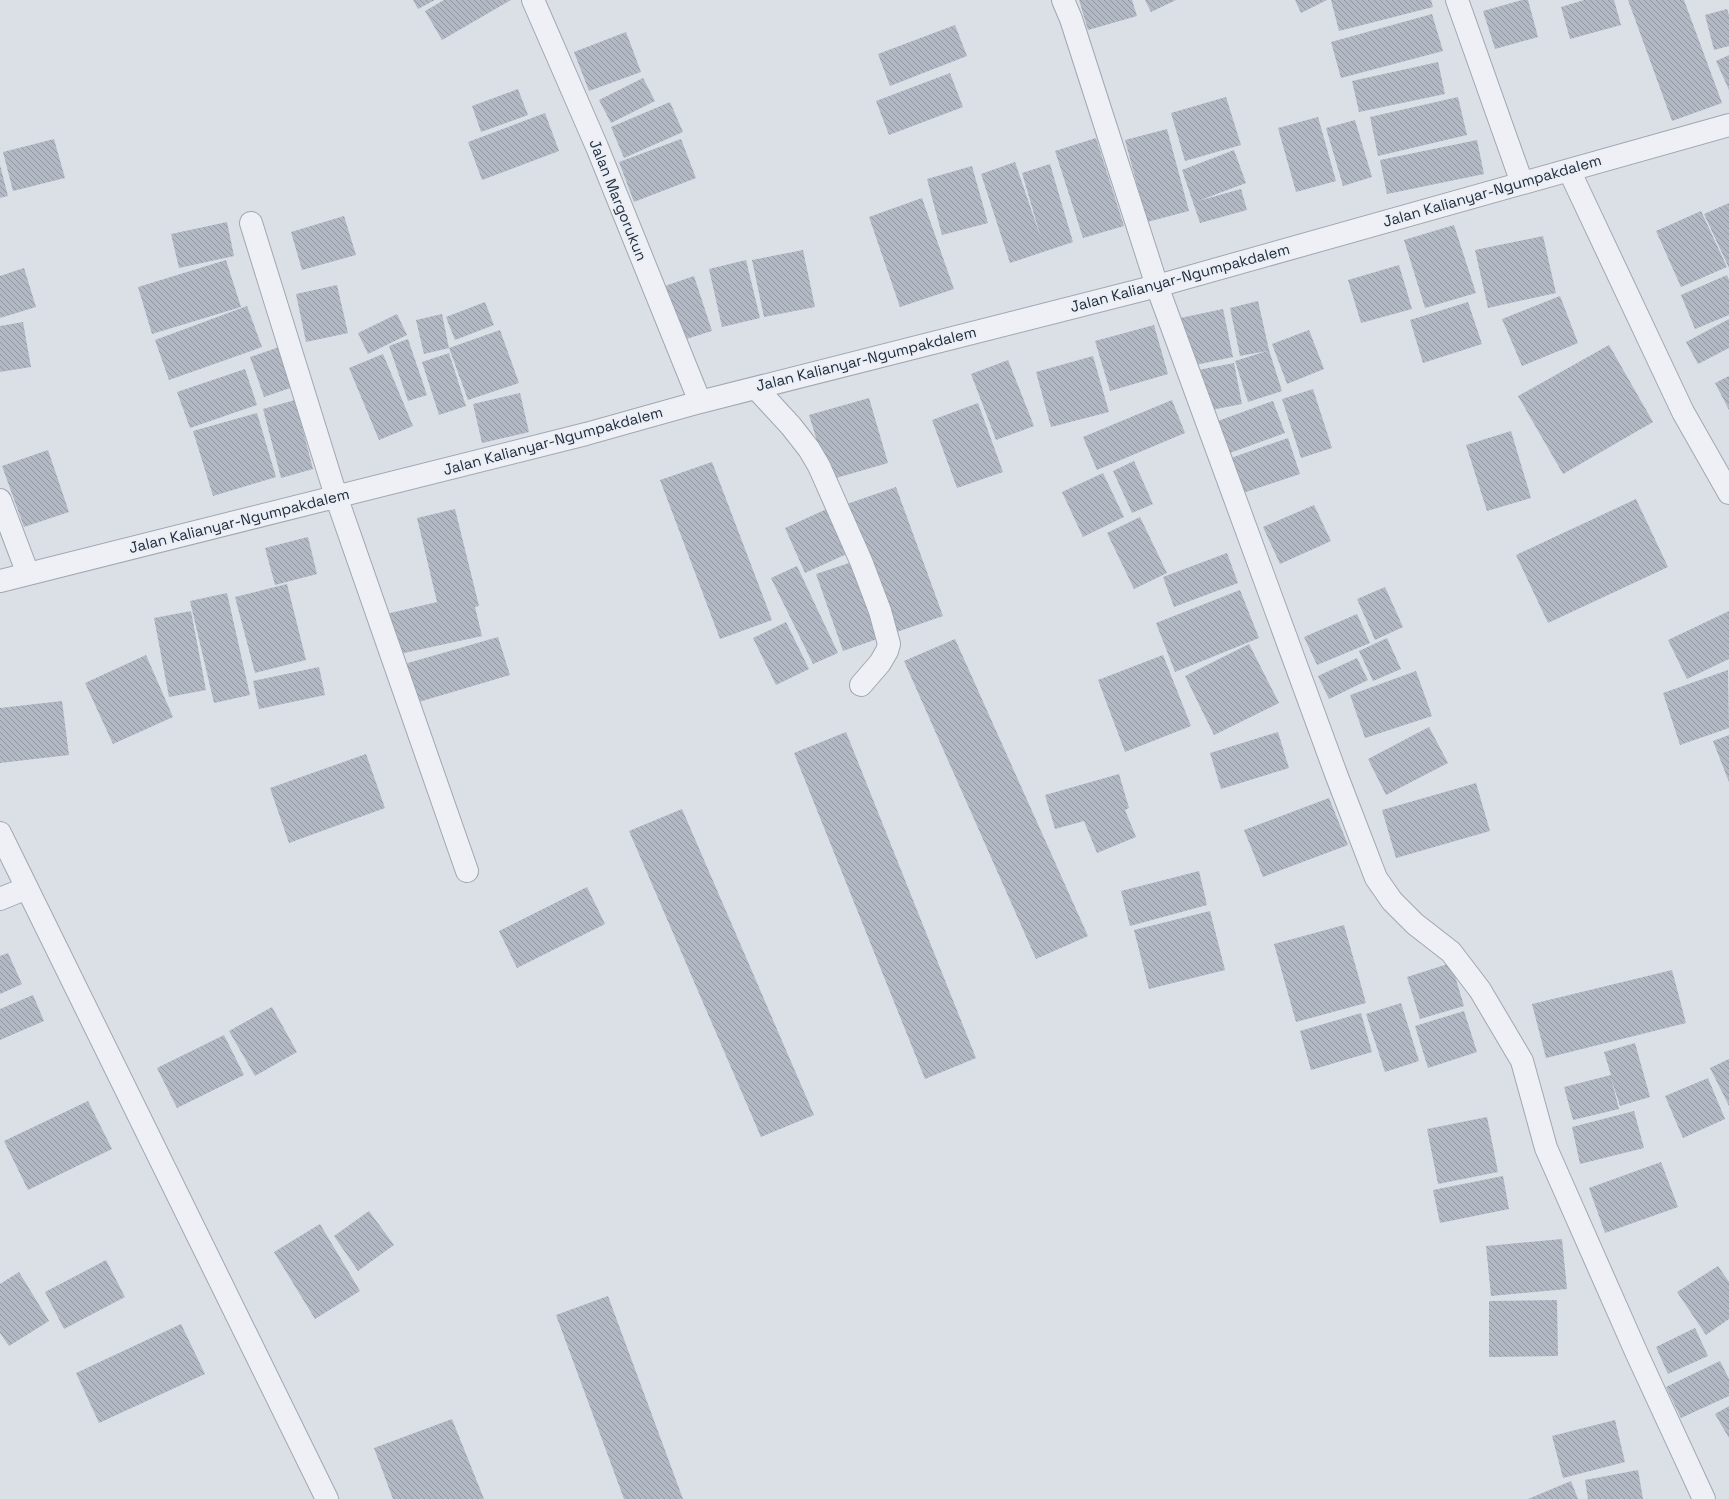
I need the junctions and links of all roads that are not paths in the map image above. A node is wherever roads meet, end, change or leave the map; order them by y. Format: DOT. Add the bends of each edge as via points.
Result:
graph roads {
  1 [pos="533,0"];
  2 [pos="1063,0"];
  3 [pos="1457,0"];
  4 [pos="1729,125"];
  5 [pos="1569,170"];
  6 [pos="1522,183"];
  7 [pos="251,224"];
  8 [pos="1157,286"];
  9 [pos="756,388"];
  10 [pos="700,402"];
  11 [pos="1729,493"];
  12 [pos="336,496"];
  13 [pos="0,500"];
  14 [pos="28,574"];
  15 [pos="0,581"];
  16 [pos="861,685"];
  17 [pos="0,833"];
  18 [pos="467,871"];
  19 [pos="27,888"];
  20 [pos="0,899"];
  21 [pos="327,1499"];
  22 [pos="1704,1499"];
  1 -- 10 [label="street, Jalan Margorukun" via="597,147"];
  2 -- 8 [label="street" via="1072,19"];
  3 -- 6 [label="street"];
  4 -- 5 [label="street, Jalan Kalianyar-Ngumpakdalem"];
  5 -- 6 [label="street, Jalan Kalianyar-Ngumpakdalem"];
  5 -- 11 [label="street" via="1683,412"];
  6 -- 8 [label="street, Jalan Kalianyar-Ngumpakdalem"];
  7 -- 12 [label="street"];
  8 -- 9 [label="street, Jalan Kalianyar-Ngumpakdalem"];
  8 -- 22 [label="street" via="1376,878 1392,901 1455,958 1480,990 1522,1061 1546,1148"];
  9 -- 10 [label="street, Jalan Kalianyar-Ngumpakdalem"];
  9 -- 16 [label="street" via="805,443 819,466 880,610 889,644 880,663"];
  10 -- 12 [label="street, Jalan Kalianyar-Ngumpakdalem" via="586,434"];
  12 -- 14 [label="street, Jalan Kalianyar-Ngumpakdalem"];
  12 -- 18 [label="street"];
  13 -- 14 [label="street"];
  14 -- 15 [label="street, Jalan Kalianyar-Ngumpakdalem"];
  17 -- 19 [label="street"];
  19 -- 20 [label="street"];
  19 -- 21 [label="street"];
}
